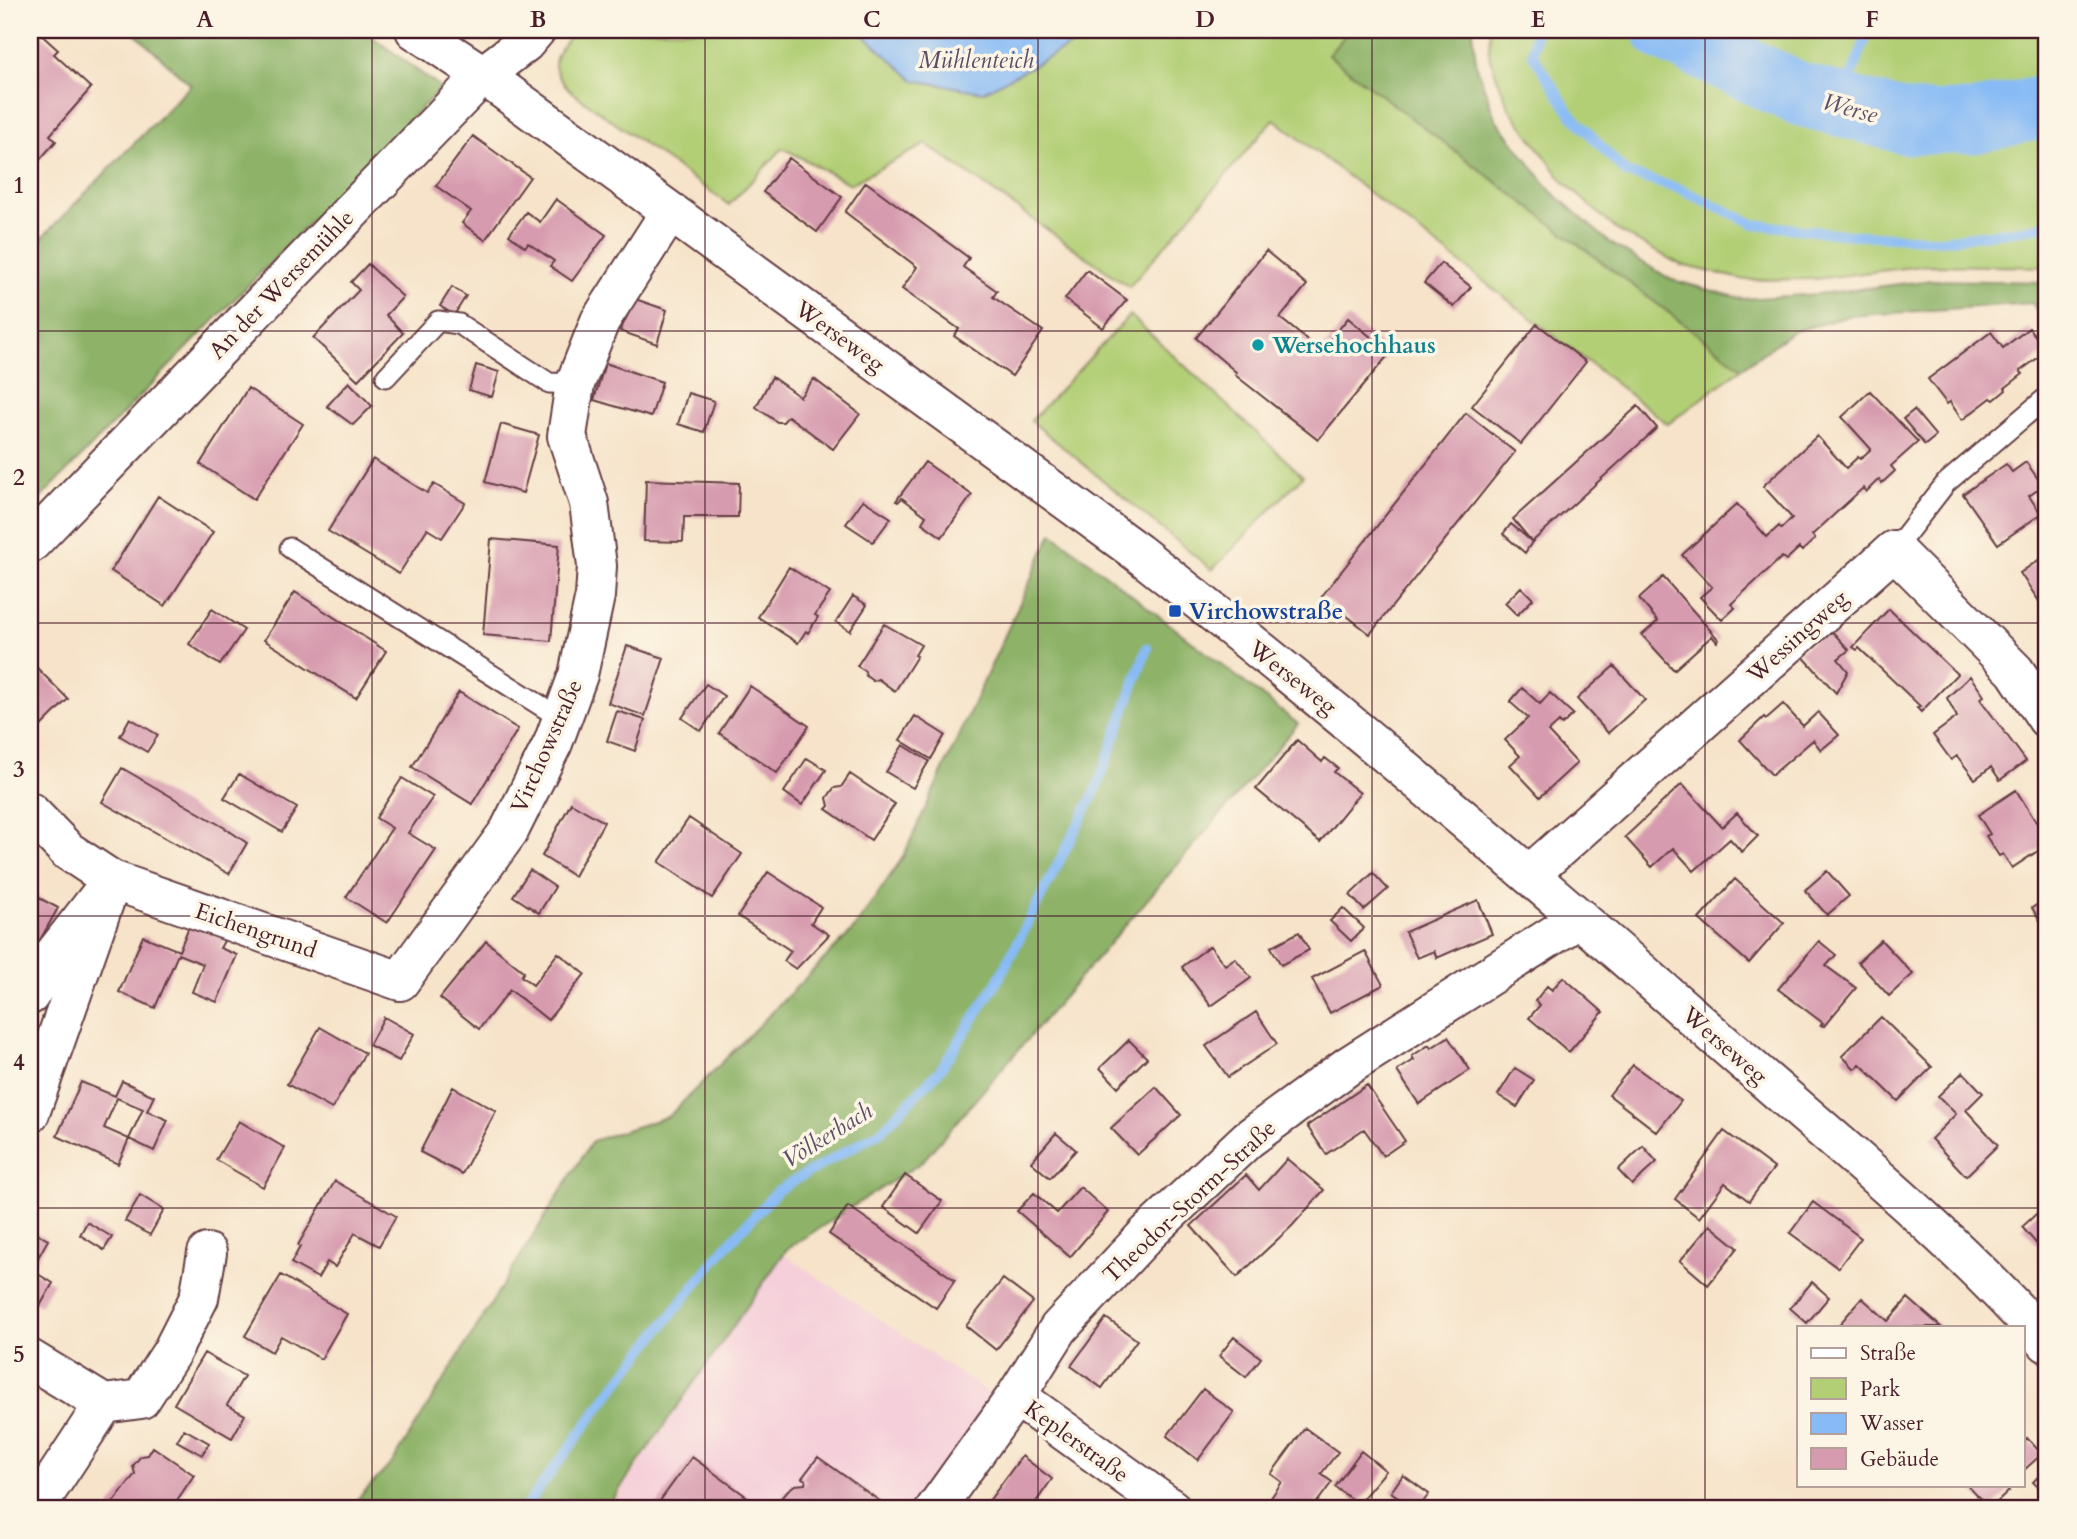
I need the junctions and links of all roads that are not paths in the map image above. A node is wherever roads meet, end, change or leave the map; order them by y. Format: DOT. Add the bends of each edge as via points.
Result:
graph roads {
  1 [pos="415,30"];
  2 [pos="536,30"];
  3 [pos="483,75"];
  4 [pos="670,212"];
  5 [pos="386,377"];
  6 [pos="575,384"];
  7 [pos="2047,397"];
  8 [pos="30,544"];
  9 [pos="290,548"];
  10 [pos="1894,550"];
  11 [pos="562,719"];
  12 [pos="2047,719"];
  13 [pos="30,812"];
  14 [pos="1529,875"];
  15 [pos="112,880"];
  16 [pos="1580,918"];
  17 [pos="400,981"];
  18 [pos="30,995"];
  19 [pos="30,1112"];
  20 [pos="207,1253"];
  21 [pos="2047,1343"];
  22 [pos="30,1359"];
  23 [pos="1016,1396"];
  24 [pos="104,1404"];
  25 [pos="35,1509"];
  26 [pos="935,1509"];
  27 [pos="1172,1509"];
  1 -- 3 [label="street, Werseweg"];
  2 -- 3 [label="street, An der Wersemühle"];
  3 -- 4 [label="street, Werseweg"];
  3 -- 8 [label="street, An der Wersemühle"];
  4 -- 6 [label="street, Virchowstraße" via="600,321"];
  4 -- 14 [label="street, Werseweg" via="1137,552"];
  5 -- 6 [label="lane" via="438,321 459,324 549,383"];
  6 -- 11 [label="street, Virchowstraße" via="567,436 589,503 597,566 578,675"];
  7 -- 10 [label="lane" via="1946,484"];
  9 -- 11 [label="lane"];
  10 -- 12 [label="street" via="2015,671"];
  10 -- 14 [label="street, Wessingweg"];
  11 -- 17 [label="street, Virchowstraße" via="509,831"];
  13 -- 15 [label="street, Eichengrund" via="68,851"];
  14 -- 16 [label="street, Werseweg"];
  15 -- 17 [label="street, Eichengrund"];
  15 -- 18 [label="street" via="52,957"];
  15 -- 19 [label="street"];
  16 -- 21 [label="street, Werseweg" via="1923,1219"];
  16 -- 23 [label="street, Theodor-Storm-Straße" via="1348,1066 1248,1139 1148,1233 1059,1328"];
  20 -- 24 [label="street" via="199,1298 141,1399"];
  22 -- 24 [label="street"];
  23 -- 26 [label="street, Theodor-Storm-Straße"];
  23 -- 27 [label="street, Keplerstraße"];
  24 -- 25 [label="street"];
}
